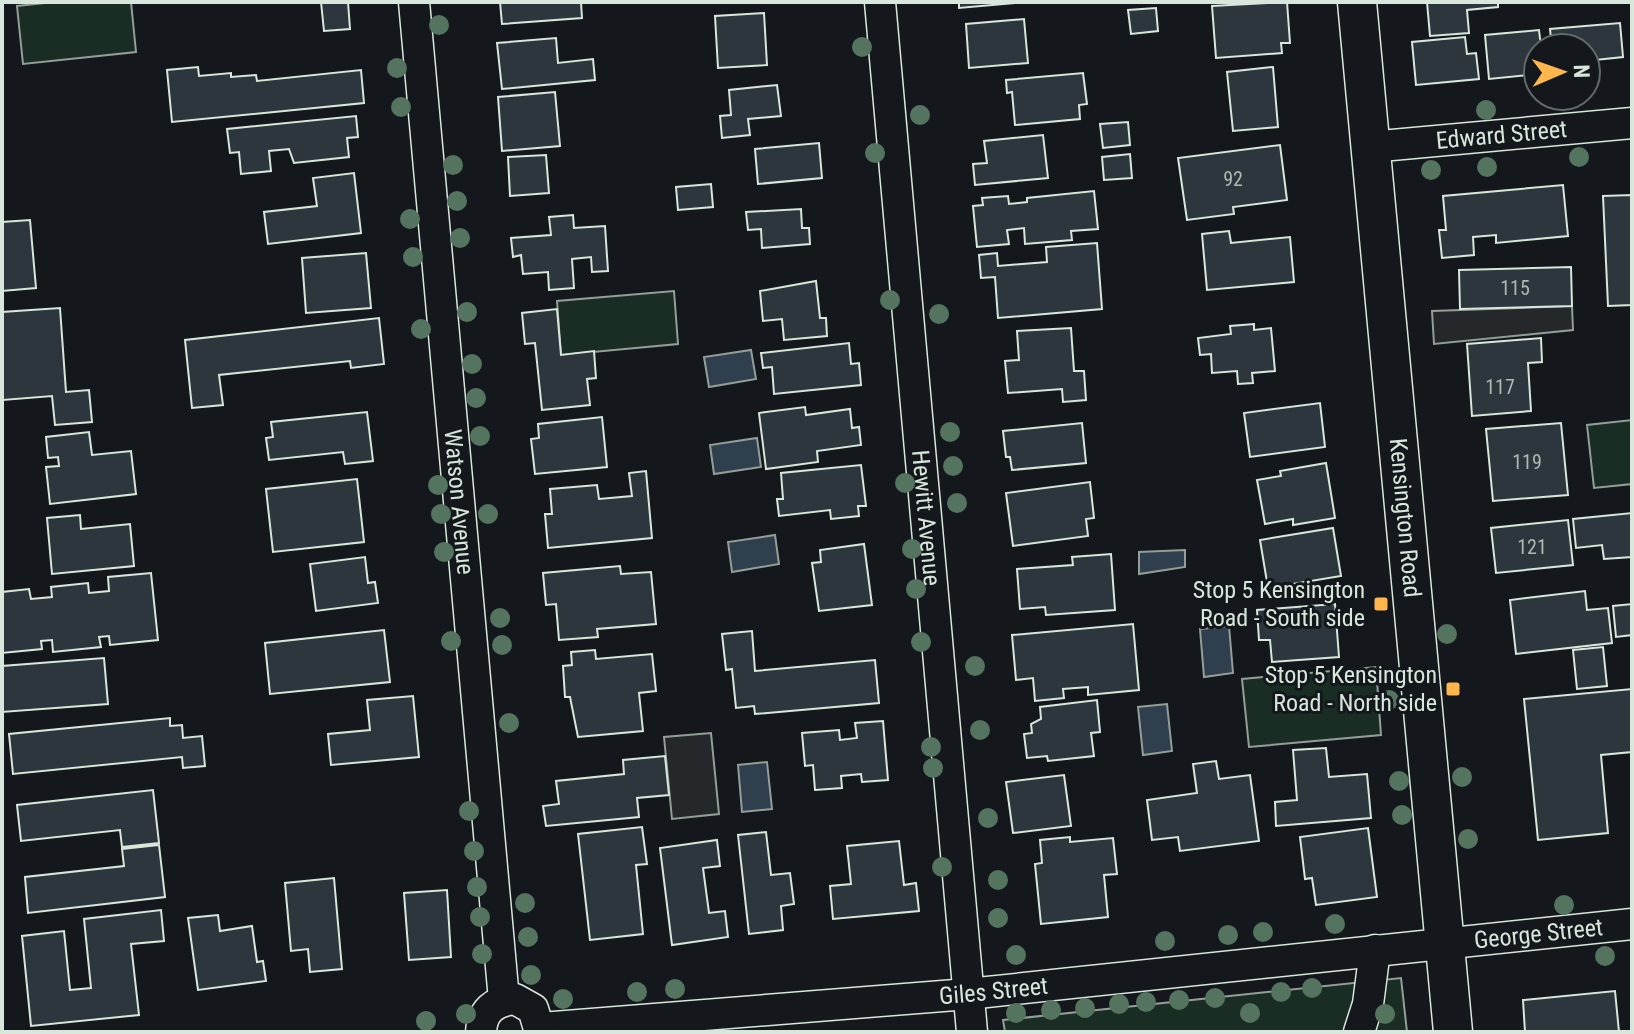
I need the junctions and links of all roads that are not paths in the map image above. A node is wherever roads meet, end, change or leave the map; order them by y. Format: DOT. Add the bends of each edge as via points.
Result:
graph roads {
  1 [pos="414,2"];
  2 [pos="880,2"];
  3 [pos="1357,2"];
  4 [pos="1632,123"];
  5 [pos="1370,147"];
  6 [pos="1632,924"];
  7 [pos="1445,942"];
  8 [pos="1375,950"];
  9 [pos="968,994"];
  10 [pos="504,1000"];
  11 [pos="540,1030"];
  12 [pos="481,1032"];
  13 [pos="972,1032"];
  14 [pos="1359,1032"];
  15 [pos="1453,1032"];
  1 -- 10 [label="street, Watson Avenue"];
  2 -- 9 [label="street, Hewitt Avenue"];
  3 -- 5 [label="main road, Kensington Road"];
  4 -- 5 [label="street, Edward Street"];
  5 -- 7 [label="main road, Kensington Road"];
  6 -- 7 [label="street, George Street"];
  7 -- 8 [label="street, Giles Street"];
  7 -- 15 [label="main road, Kensington Road"];
  8 -- 9 [label="street, Giles Street"];
  8 -- 14 [label="street"];
  9 -- 11 [label="street, Giles Street"];
  9 -- 13 [label="street, Hewitt Avenue"];
  10 -- 11 [label="street" via="533,1009"];
  10 -- 12 [label="street" via="487,1011"];
}
